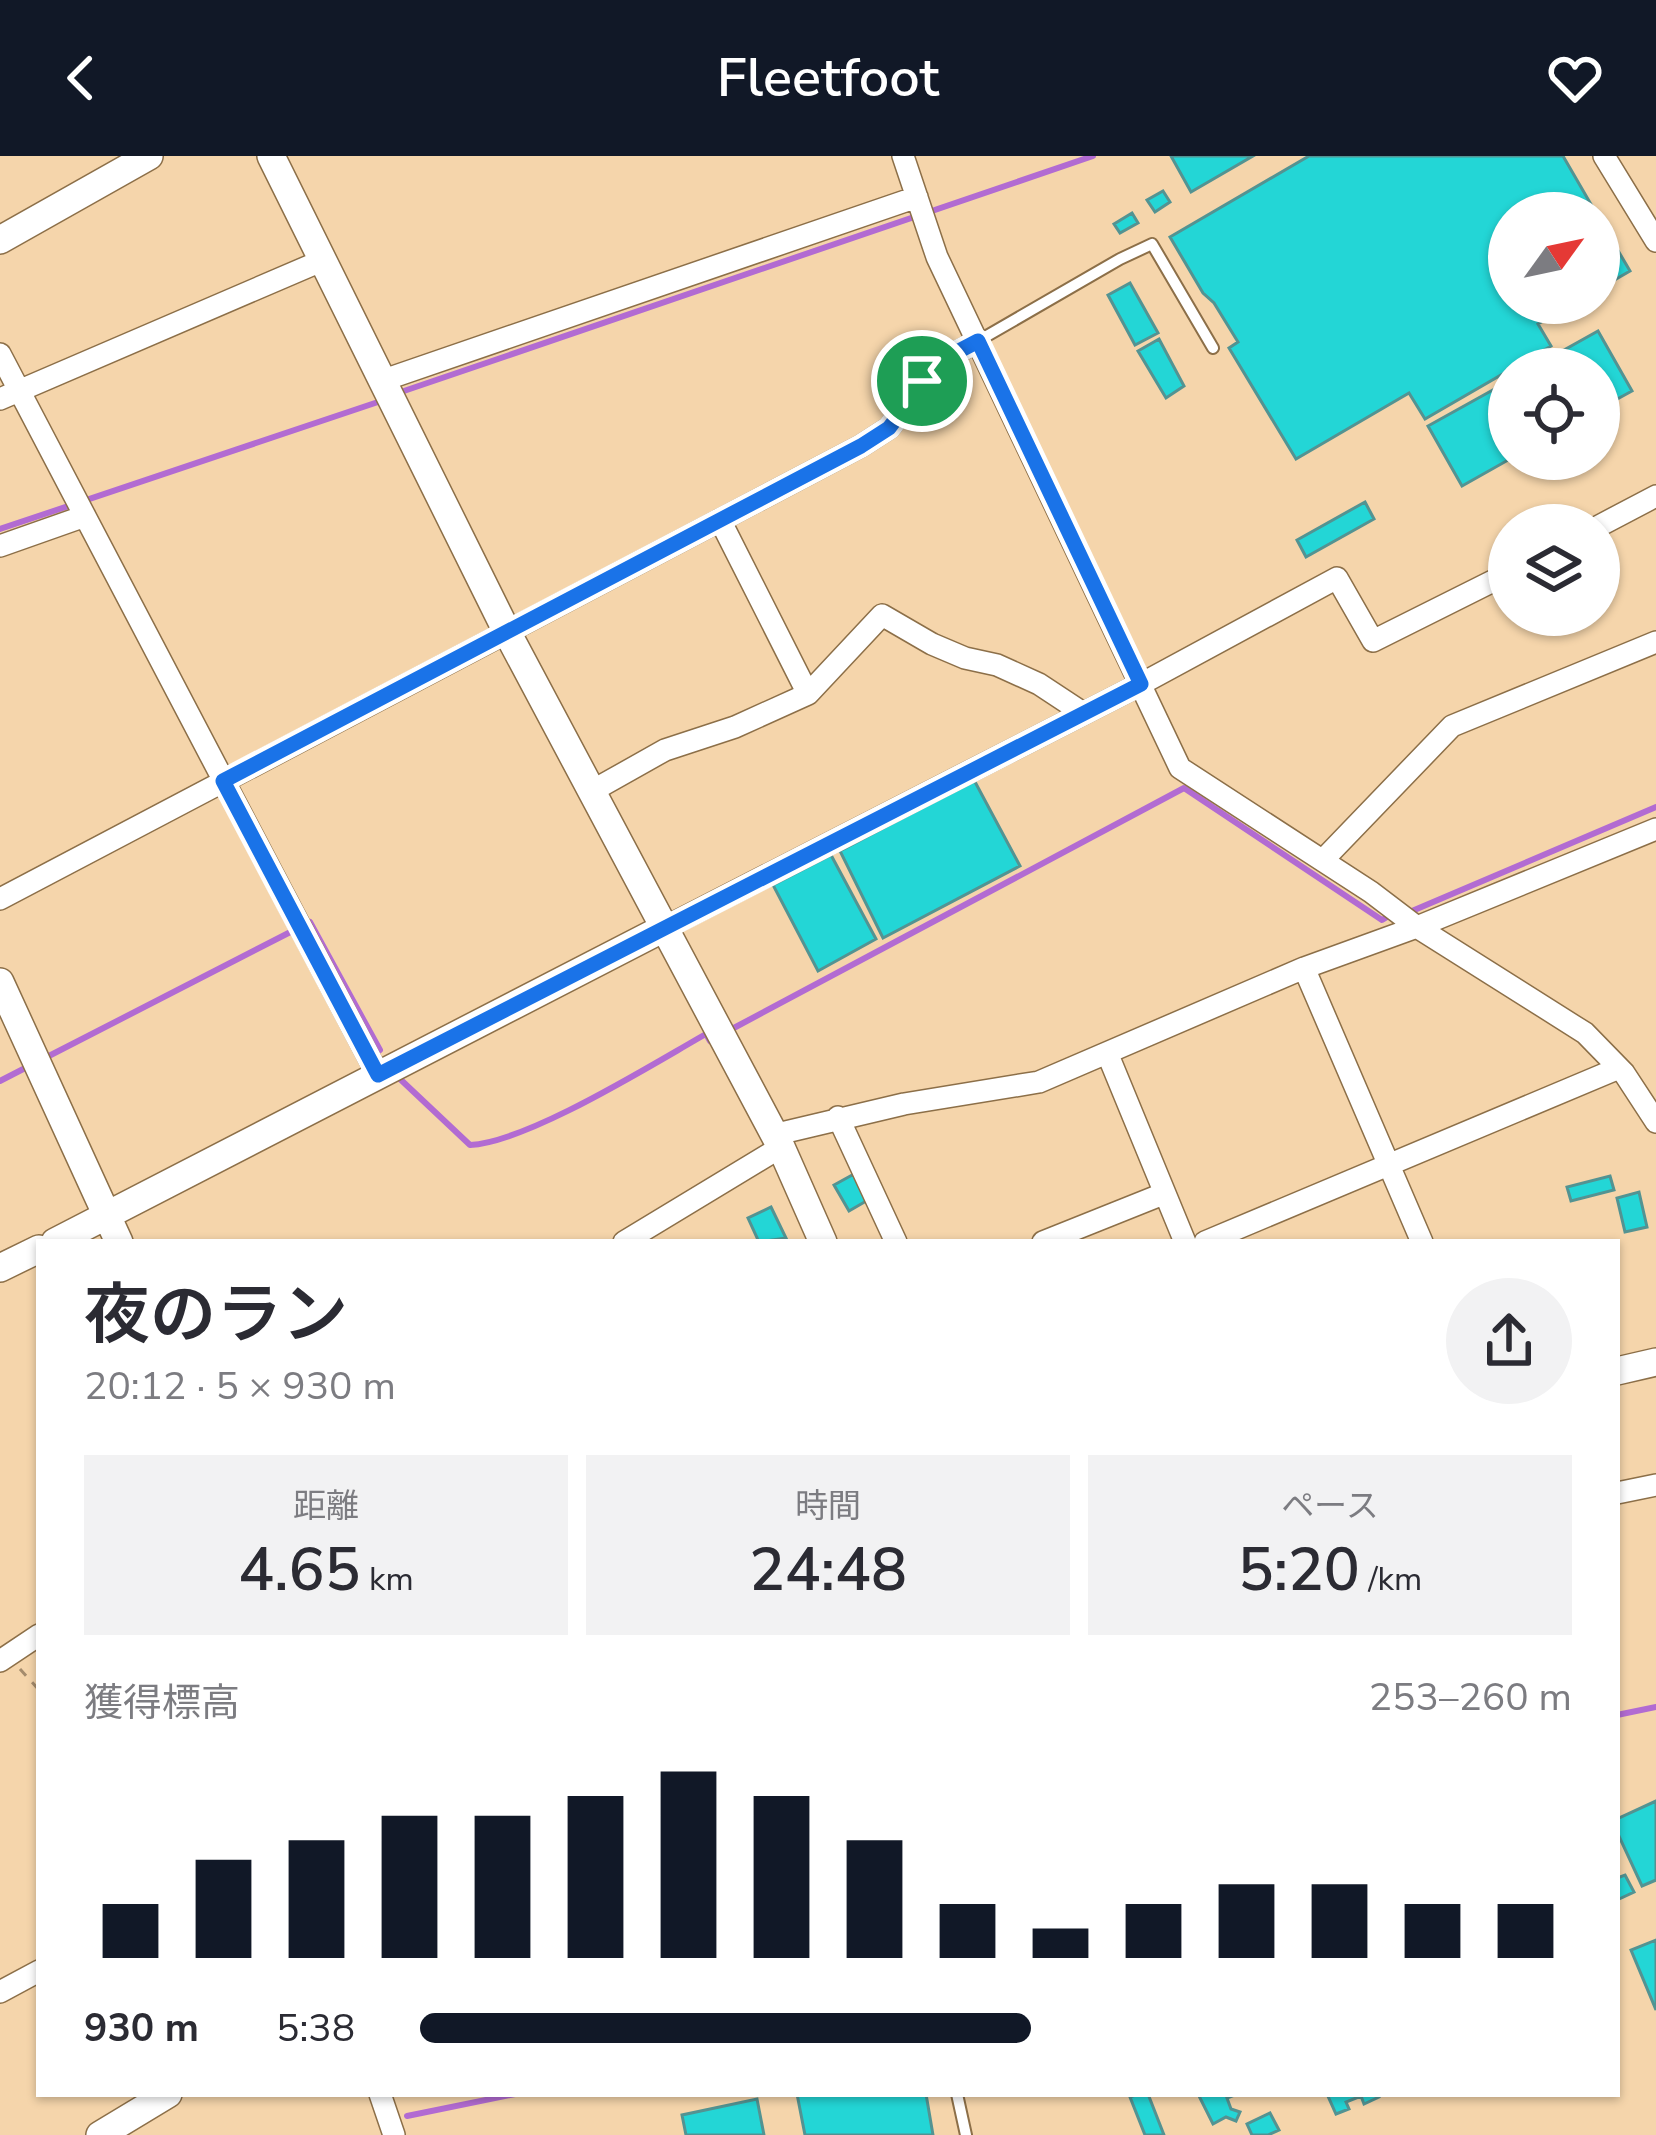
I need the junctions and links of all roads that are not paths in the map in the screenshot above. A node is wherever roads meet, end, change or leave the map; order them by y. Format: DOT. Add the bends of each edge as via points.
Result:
graph roads {
  1 [pos="149,156"];
  2 [pos="271,156"];
  3 [pos="903,156"];
  4 [pos="1604,156"];
  5 [pos="918,200"];
  6 [pos="0,239"];
  7 [pos="1656,241"];
  8 [pos="321,261"];
  9 [pos="978,341"];
  10 [pos="1213,348"];
  11 [pos="0,354"];
  12 [pos="386,392"];
  13 [pos="10,395"];
  14 [pos="1656,496"];
  15 [pos="84,514"];
  16 [pos="1620,515"];
  17 [pos="720,520"];
  18 [pos="0,545"];
  19 [pos="1488,583"];
  20 [pos="507,632"];
  21 [pos="1656,642"];
  22 [pos="1141,684"];
  23 [pos="808,694"];
  24 [pos="1083,713"];
  25 [pos="223,781"];
  26 [pos="592,791"];
  27 [pos="1656,830"];
  28 [pos="1323,860"];
  29 [pos="0,899"];
  30 [pos="1417,927"];
  31 [pos="664,928"];
  32 [pos="1304,968"];
  33 [pos="0,982"];
  34 [pos="1108,1055"];
  35 [pos="1618,1068"];
  36 [pos="378,1075"];
  37 [pos="838,1117"];
  38 [pos="1656,1123"];
  39 [pos="777,1141"];
  40 [pos="1391,1166"];
  41 [pos="1163,1194"];
  42 [pos="115,1229"];
  43 [pos="69,1239"];
  44 [pos="629,1239"];
  45 [pos="822,1239"];
  46 [pos="895,1239"];
  47 [pos="1050,1239"];
  48 [pos="1183,1239"];
  49 [pos="1212,1239"];
  50 [pos="1421,1239"];
  51 [pos="36,1250"];
  52 [pos="0,1268"];
  53 [pos="1656,1362"];
  54 [pos="1620,1370"];
  55 [pos="1656,1485"];
  56 [pos="1620,1492"];
  57 [pos="36,1637"];
  58 [pos="4,1658"];
  59 [pos="36,1973"];
  60 [pos="0,1992"];
  61 [pos="163,2097"];
  62 [pos="381,2097"];
  63 [pos="958,2097"];
  64 [pos="100,2135"];
  65 [pos="394,2135"];
  66 [pos="967,2135"];
  1 -- 6 [label="street"];
  2 -- 8 [label="street"];
  3 -- 5 [label="street"];
  4 -- 7 [label="street"];
  5 -- 9 [label="street"];
  5 -- 12 [label="street"];
  8 -- 12 [label="street"];
  8 -- 13 [label="street"];
  9 -- 10 [label="lane" via="1152,244"];
  9 -- 17 [label="street" via="940,361 889,428"];
  9 -- 22 [label="street"];
  11 -- 13 [label="street"];
  12 -- 20 [label="street"];
  13 -- 15 [label="street"];
  14 -- 16 [label="street"];
  15 -- 18 [label="street"];
  15 -- 25 [label="street"];
  17 -- 20 [label="street"];
  17 -- 23 [label="street"];
  19 -- 22 [label="street" via="1372,641 1337,578"];
  20 -- 25 [label="street"];
  20 -- 26 [label="street"];
  21 -- 28 [label="street" via="1452,726"];
  22 -- 24 [label="street"];
  22 -- 28 [label="street" via="1180,768"];
  23 -- 24 [label="street" via="882,615 932,644 1039,684"];
  23 -- 26 [label="street" via="665,750"];
  24 -- 31 [label="street"];
  25 -- 29 [label="street"];
  25 -- 36 [label="street"];
  26 -- 31 [label="street"];
  27 -- 30 [label="street"];
  28 -- 30 [label="street"];
  30 -- 32 [label="street"];
  30 -- 35 [label="street" via="1585,1033"];
  31 -- 36 [label="street"];
  31 -- 39 [label="street"];
  32 -- 34 [label="street"];
  32 -- 40 [label="street"];
  33 -- 42 [label="street"];
  34 -- 37 [label="street" via="1040,1082"];
  34 -- 41 [label="street"];
  35 -- 38 [label="street"];
  35 -- 40 [label="street"];
  36 -- 42 [label="street"];
  37 -- 39 [label="street"];
  37 -- 46 [label="street"];
  39 -- 44 [label="street"];
  39 -- 45 [label="street"];
  40 -- 49 [label="street"];
  40 -- 50 [label="street"];
  41 -- 47 [label="street"];
  41 -- 48 [label="street"];
  42 -- 43 [label="street"];
  51 -- 52 [label="street"];
  53 -- 54 [label="street"];
  55 -- 56 [label="street"];
  57 -- 58 [label="street"];
  59 -- 60 [label="street"];
  61 -- 64 [label="street"];
  62 -- 65 [label="street"];
  63 -- 66 [label="lane"];
}
